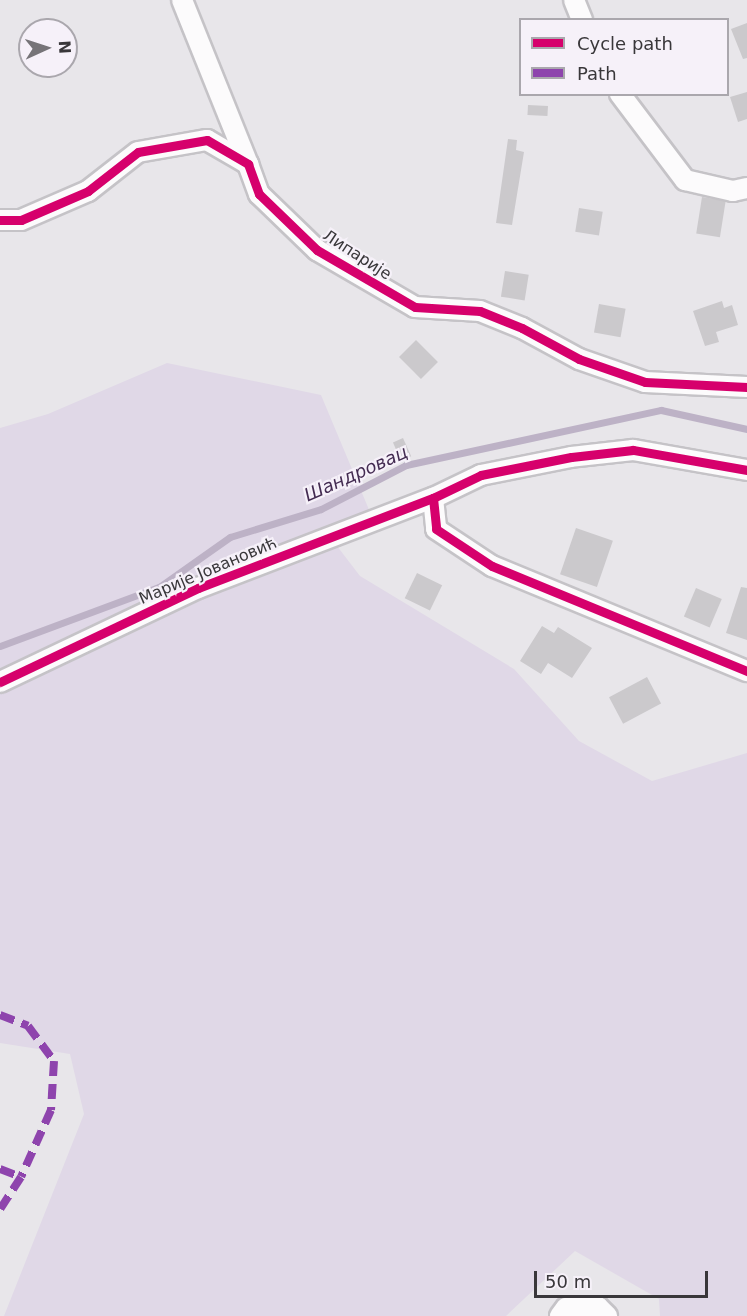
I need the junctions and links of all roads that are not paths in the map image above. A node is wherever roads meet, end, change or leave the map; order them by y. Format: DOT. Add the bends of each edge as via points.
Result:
graph roads {
  1 [pos="182,0"];
  2 [pos="574,0"];
  3 [pos="581,18"];
  4 [pos="622,96"];
  5 [pos="249,164"];
  6 [pos="747,188"];
  7 [pos="0,220"];
  8 [pos="747,387"];
  9 [pos="747,470"];
  10 [pos="433,498"];
  11 [pos="747,671"];
  12 [pos="0,682"];
  13 [pos="560,1316"];
  14 [pos="607,1316"];
  1 -- 5 [label="street, Липарије"];
  2 -- 3 [label="street"];
  4 -- 6 [label="street" via="685,180 733,191"];
  5 -- 7 [label="street" via="207,140 138,152 88,191 21,220"];
  5 -- 8 [label="street, Липарије" via="259,194 317,250 415,307 480,311 522,328 579,359 645,382"];
  9 -- 10 [label="street, Марије Јовановић" via="633,450 571,457 482,476"];
  10 -- 11 [label="street" via="436,529 492,566"];
  10 -- 12 [label="street, Марије Јовановић" via="198,588"];
  13 -- 14 [label="street" via="566,1308 598,1307"];
}
